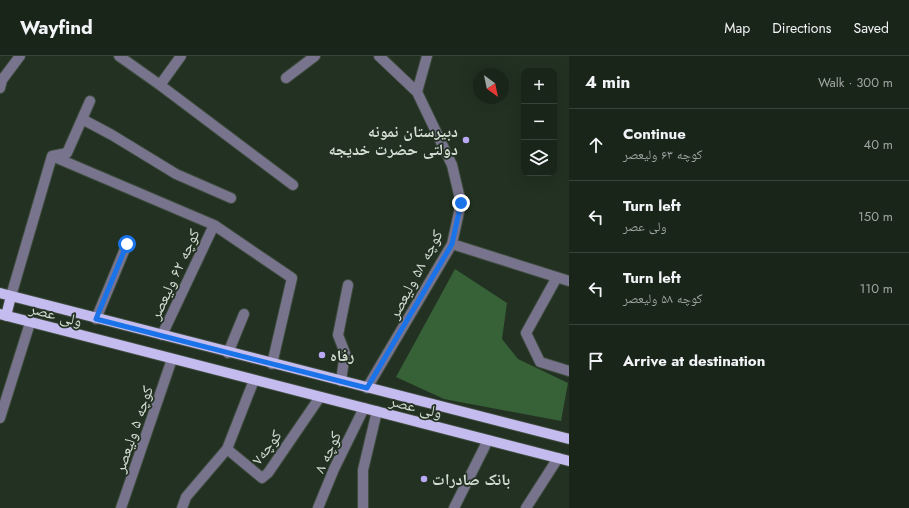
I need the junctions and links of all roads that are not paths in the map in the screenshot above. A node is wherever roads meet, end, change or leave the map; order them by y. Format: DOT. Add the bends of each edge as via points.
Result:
graph roads {
  1 [pos="20,56"];
  2 [pos="119,56"];
  3 [pos="181,56"];
  4 [pos="315,56"];
  5 [pos="379,56"];
  6 [pos="426,56"];
  7 [pos="286,78"];
  8 [pos="160,85"];
  9 [pos="0,88"];
  10 [pos="417,92"];
  11 [pos="90,101"];
  12 [pos="82,120"];
  13 [pos="52,156"];
  14 [pos="293,185"];
  15 [pos="231,198"];
  16 [pos="214,225"];
  17 [pos="127,244"];
  18 [pos="452,244"];
  19 [pos="557,277"];
  20 [pos="569,281"];
  21 [pos="348,285"];
  22 [pos="0,293"];
  23 [pos="11,296"];
  24 [pos="244,314"];
  25 [pos="3,315"];
  26 [pos="96,319"];
  27 [pos="30,322"];
  28 [pos="162,335"];
  29 [pos="228,353"];
  30 [pos="172,359"];
  31 [pos="272,364"];
  32 [pos="569,371"];
  33 [pos="254,380"];
  34 [pos="341,381"];
  35 [pos="367,388"];
  36 [pos="4,391"];
  37 [pos="320,397"];
  38 [pos="364,408"];
  39 [pos="377,411"];
  40 [pos="0,418"];
  41 [pos="569,439"];
  42 [pos="488,440"];
  43 [pos="227,449"];
  44 [pos="558,458"];
  45 [pos="569,461"];
  46 [pos="121,508"];
  47 [pos="182,508"];
  48 [pos="318,508"];
  49 [pos="364,508"];
  50 [pos="454,508"];
  51 [pos="526,508"];
  1 -- 9 [label="street" via="2,80"];
  2 -- 8 [label="street"];
  3 -- 8 [label="street"];
  4 -- 7 [label="street"];
  5 -- 10 [label="street"];
  6 -- 10 [label="street"];
  8 -- 14 [label="street"];
  10 -- 18 [label="street, کوچه ۵۸ ولیعصر" via="452,165 461,203"];
  11 -- 12 [label="street"];
  12 -- 13 [label="street" via="67,153"];
  12 -- 15 [label="street" via="176,174"];
  13 -- 16 [label="street"];
  13 -- 23 [label="street"];
  16 -- 28 [label="street, کوچه ۶۲ ولیعصر"];
  16 -- 31 [label="street" via="292,278"];
  17 -- 26 [label="street"];
  18 -- 19 [label="street"];
  18 -- 35 [label="street, کوچه ۵۸ ولیعصر"];
  19 -- 20 [label="street"];
  19 -- 32 [label="street" via="526,333 540,362"];
  21 -- 34 [label="street" via="338,335 345,353"];
  22 -- 23 [label="main road, ولی عصر"];
  23 -- 25 [label="main road"];
  23 -- 26 [label="main road, ولی عصر"];
  24 -- 29 [label="street"];
  25 -- 27 [label="main road, ولی عصر"];
  26 -- 28 [label="main road, ولی عصر"];
  27 -- 30 [label="main road, ولی عصر"];
  27 -- 36 [label="street"];
  28 -- 29 [label="main road, ولی عصر"];
  29 -- 31 [label="main road, ولی عصر"];
  30 -- 33 [label="main road, ولی عصر"];
  30 -- 46 [label="street, کوچه ۵ ولیعصر"];
  31 -- 34 [label="main road, ولی عصر"];
  33 -- 37 [label="main road, ولی عصر"];
  33 -- 43 [label="street"];
  34 -- 35 [label="main road, ولی عصر"];
  35 -- 41 [label="main road, ولی عصر"];
  36 -- 40 [label="street"];
  37 -- 38 [label="main road, ولی عصر"];
  37 -- 43 [label="street, کوچه۷" via="262,478"];
  38 -- 39 [label="main road, ولی عصر"];
  38 -- 48 [label="street, کوچه ۸"];
  39 -- 42 [label="main road, ولی عصر"];
  39 -- 49 [label="street" via="363,470"];
  42 -- 44 [label="main road, ولی عصر"];
  42 -- 50 [label="street"];
  43 -- 47 [label="street" via="186,498"];
  44 -- 45 [label="main road, ولی عصر"];
  44 -- 51 [label="street"];
}
